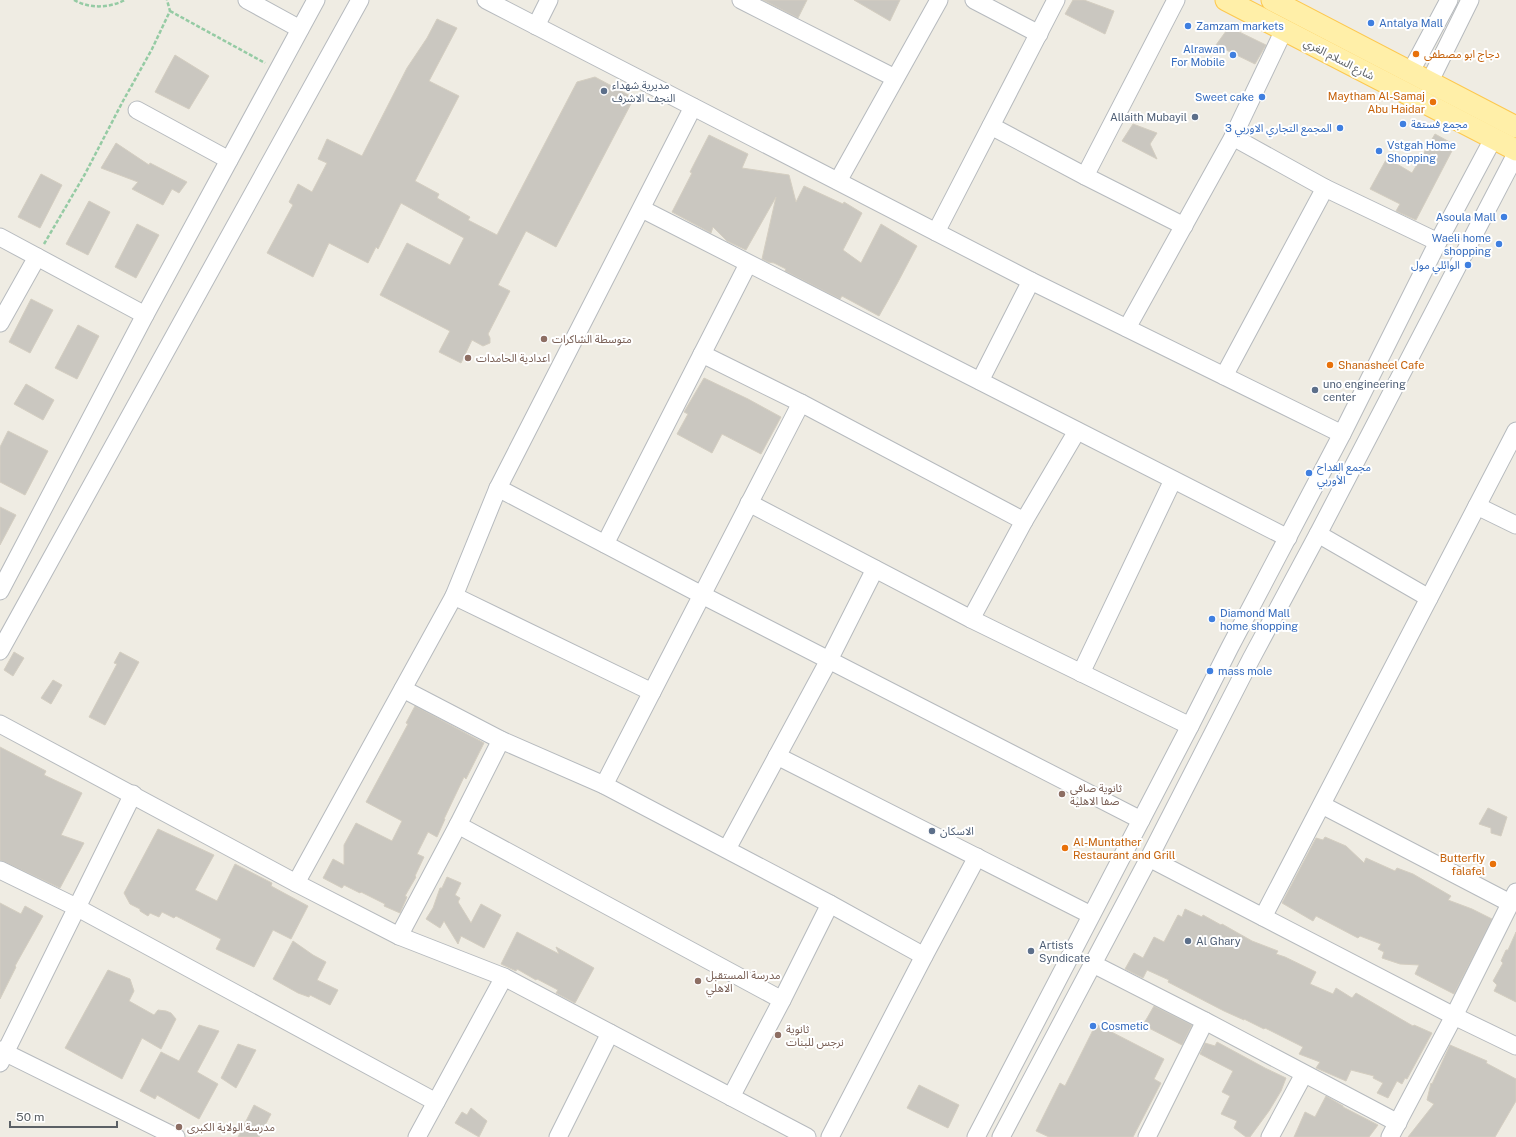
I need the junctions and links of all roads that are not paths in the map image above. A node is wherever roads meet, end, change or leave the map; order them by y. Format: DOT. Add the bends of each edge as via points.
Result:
graph roads {
  1 [pos="247,0"];
  2 [pos="316,0"];
  3 [pos="360,0"];
  4 [pos="486,0"];
  5 [pos="549,0"];
  6 [pos="741,0"];
  7 [pos="939,0"];
  8 [pos="974,0"];
  9 [pos="1056,0"];
  10 [pos="1176,0"];
  11 [pos="1226,0"];
  12 [pos="1272,0"];
  13 [pos="1449,0"];
  14 [pos="1470,0"];
  15 [pos="536,26"];
  16 [pos="300,29"];
  17 [pos="1284,30"];
  18 [pos="1039,34"];
  19 [pos="1410,73"];
  20 [pos="895,78"];
  21 [pos="1429,83"];
  22 [pos="693,107"];
  23 [pos="137,110"];
  24 [pos="991,126"];
  25 [pos="1516,127"];
  26 [pos="1233,137"];
  27 [pos="1493,139"];
  28 [pos="1516,150"];
  29 [pos="1516,154"];
  30 [pos="229,160"];
  31 [pos="1085,176"];
  32 [pos="838,181"];
  33 [pos="1325,188"];
  34 [pos="642,209"];
  35 [pos="1184,226"];
  36 [pos="936,232"];
  37 [pos="0,237"];
  38 [pos="1438,242"];
  39 [pos="37,257"];
  40 [pos="748,264"];
  41 [pos="1031,281"];
  42 [pos="145,316"];
  43 [pos="0,323"];
  44 [pos="1127,328"];
  45 [pos="702,354"];
  46 [pos="1224,376"];
  47 [pos="980,381"];
  48 [pos="801,403"];
  49 [pos="1078,431"];
  50 [pos="1516,431"];
  51 [pos="1342,434"];
  52 [pos="1174,480"];
  53 [pos="498,488"];
  54 [pos="749,503"];
  55 [pos="1477,506"];
  56 [pos="1024,521"];
  57 [pos="1516,525"];
  58 [pos="1318,534"];
  59 [pos="1288,538"];
  60 [pos="605,544"];
  61 [pos="875,569"];
  62 [pos="0,591"];
  63 [pos="702,595"];
  64 [pos="454,596"];
  65 [pos="1429,598"];
  66 [pos="971,619"];
  67 [pos="1230,647"];
  68 [pos="0,651"];
  69 [pos="1251,659"];
  70 [pos="829,660"];
  71 [pos="1081,672"];
  72 [pos="403,690"];
  73 [pos="652,692"];
  74 [pos="0,724"];
  75 [pos="1190,726"];
  76 [pos="501,740"];
  77 [pos="777,756"];
  78 [pos="604,785"];
  79 [pos="133,794"];
  80 [pos="1322,805"];
  81 [pos="1141,820"];
  82 [pos="458,825"];
  83 [pos="727,850"];
  84 [pos="977,857"];
  85 [pos="1149,858"];
  86 [pos="0,870"];
  87 [pos="296,883"];
  88 [pos="1513,897"];
  89 [pos="830,904"];
  90 [pos="76,907"];
  91 [pos="1091,915"];
  92 [pos="1263,917"];
  93 [pos="399,936"];
  94 [pos="924,956"];
  95 [pos="1093,964"];
  96 [pos="504,977"];
  97 [pos="782,1000"];
  98 [pos="1454,1016"];
  99 [pos="1205,1021"];
  100 [pos="610,1033"];
  101 [pos="1516,1046"];
  102 [pos="2,1055"];
  103 [pos="1304,1074"];
  104 [pos="731,1097"];
  105 [pos="436,1102"];
  106 [pos="992,1106"];
  107 [pos="1012,1117"];
  108 [pos="1394,1130"];
  109 [pos="176,1137"];
  110 [pos="417,1137"];
  111 [pos="558,1137"];
  112 [pos="807,1137"];
  113 [pos="830,1137"];
  114 [pos="976,1137"];
  115 [pos="1001,1137"];
  116 [pos="1147,1137"];
  117 [pos="1270,1137"];
  1 -- 16 [label="street"];
  2 -- 16 [label="street"];
  3 -- 68 [label="street"];
  4 -- 15 [label="street"];
  5 -- 15 [label="street"];
  6 -- 20 [label="street"];
  7 -- 20 [label="street"];
  8 -- 18 [label="street"];
  9 -- 18 [label="street"];
  10 -- 31 [label="street"];
  11 -- 17 [label="main road, شارع السلام الغري"];
  12 -- 19 [label="main road, شارع السلام الغري"];
  13 -- 19 [label="street"];
  14 -- 21 [label="street"];
  15 -- 22 [label="street"];
  16 -- 30 [label="street"];
  17 -- 26 [label="street"];
  17 -- 27 [label="main road, شارع السلام الغري"];
  18 -- 24 [label="street"];
  19 -- 21 [label="main road, شارع السلام الغري"];
  20 -- 32 [label="street"];
  21 -- 25 [label="main road, شارع السلام الغري"];
  22 -- 32 [label="street"];
  22 -- 34 [label="street"];
  23 -- 30 [label="street"];
  24 -- 31 [label="street"];
  24 -- 36 [label="street"];
  26 -- 33 [label="street"];
  26 -- 35 [label="street"];
  27 -- 28 [label="main road, شارع السلام الغري"];
  27 -- 38 [label="street"];
  29 -- 58 [label="street"];
  30 -- 42 [label="street"];
  31 -- 35 [label="street"];
  32 -- 36 [label="street"];
  33 -- 38 [label="street"];
  33 -- 46 [label="street"];
  34 -- 40 [label="street"];
  34 -- 53 [label="street"];
  35 -- 44 [label="street"];
  36 -- 41 [label="street"];
  37 -- 39 [label="street"];
  38 -- 51 [label="street"];
  39 -- 42 [label="street"];
  39 -- 43 [label="street"];
  40 -- 45 [label="street"];
  40 -- 47 [label="street"];
  41 -- 44 [label="street"];
  41 -- 47 [label="street"];
  42 -- 62 [label="street"];
  44 -- 46 [label="street"];
  45 -- 48 [label="street"];
  45 -- 60 [label="street"];
  46 -- 51 [label="street"];
  47 -- 49 [label="street"];
  48 -- 54 [label="street"];
  48 -- 56 [label="street"];
  49 -- 52 [label="street"];
  49 -- 56 [label="street"];
  50 -- 55 [label="street"];
  51 -- 59 [label="street"];
  52 -- 59 [label="street"];
  52 -- 71 [label="street"];
  53 -- 60 [label="street"];
  53 -- 64 [label="street"];
  54 -- 61 [label="street"];
  54 -- 63 [label="street"];
  55 -- 57 [label="street"];
  55 -- 65 [label="street"];
  56 -- 66 [label="street"];
  58 -- 65 [label="street"];
  58 -- 69 [label="street"];
  59 -- 67 [label="street"];
  60 -- 63 [label="street"];
  61 -- 66 [label="street"];
  61 -- 70 [label="street"];
  63 -- 70 [label="street"];
  63 -- 73 [label="street"];
  64 -- 72 [label="street"];
  64 -- 73 [label="street"];
  65 -- 80 [label="street"];
  66 -- 71 [label="street"];
  67 -- 69 [label="street"];
  67 -- 75 [label="street"];
  69 -- 85 [label="street"];
  70 -- 77 [label="street"];
  70 -- 81 [label="street"];
  71 -- 75 [label="street"];
  72 -- 76 [label="street"];
  72 -- 87 [label="street"];
  73 -- 78 [label="street"];
  74 -- 79 [label="street"];
  75 -- 81 [label="street"];
  76 -- 78 [label="street"];
  76 -- 82 [label="street"];
  77 -- 83 [label="street"];
  77 -- 84 [label="street"];
  78 -- 83 [label="street"];
  79 -- 87 [label="street"];
  79 -- 90 [label="street"];
  80 -- 88 [label="street"];
  80 -- 92 [label="street"];
  81 -- 91 [label="street"];
  82 -- 93 [label="street"];
  82 -- 97 [label="street"];
  83 -- 89 [label="street"];
  84 -- 91 [label="street"];
  84 -- 94 [label="street"];
  85 -- 92 [label="street"];
  85 -- 95 [label="street"];
  86 -- 90 [label="street"];
  87 -- 93 [label="street"];
  88 -- 98 [label="street"];
  89 -- 94 [label="street"];
  89 -- 97 [label="street"];
  90 -- 102 [label="street"];
  90 -- 105 [label="street"];
  91 -- 106 [label="street"];
  92 -- 98 [label="street"];
  93 -- 96 [label="street"];
  94 -- 113 [label="street"];
  95 -- 99 [label="street"];
  95 -- 107 [label="street"];
  96 -- 100 [label="street"];
  96 -- 105 [label="street"];
  97 -- 104 [label="street"];
  98 -- 101 [label="street"];
  98 -- 108 [label="street"];
  99 -- 103 [label="street"];
  99 -- 116 [label="street"];
  100 -- 104 [label="street"];
  100 -- 111 [label="street"];
  102 -- 109 [label="street"];
  103 -- 108 [label="street"];
  103 -- 117 [label="street"];
  104 -- 112 [label="street"];
  105 -- 110 [label="street"];
  106 -- 107 [label="street"];
  106 -- 114 [label="street"];
  107 -- 115 [label="street"];
}
